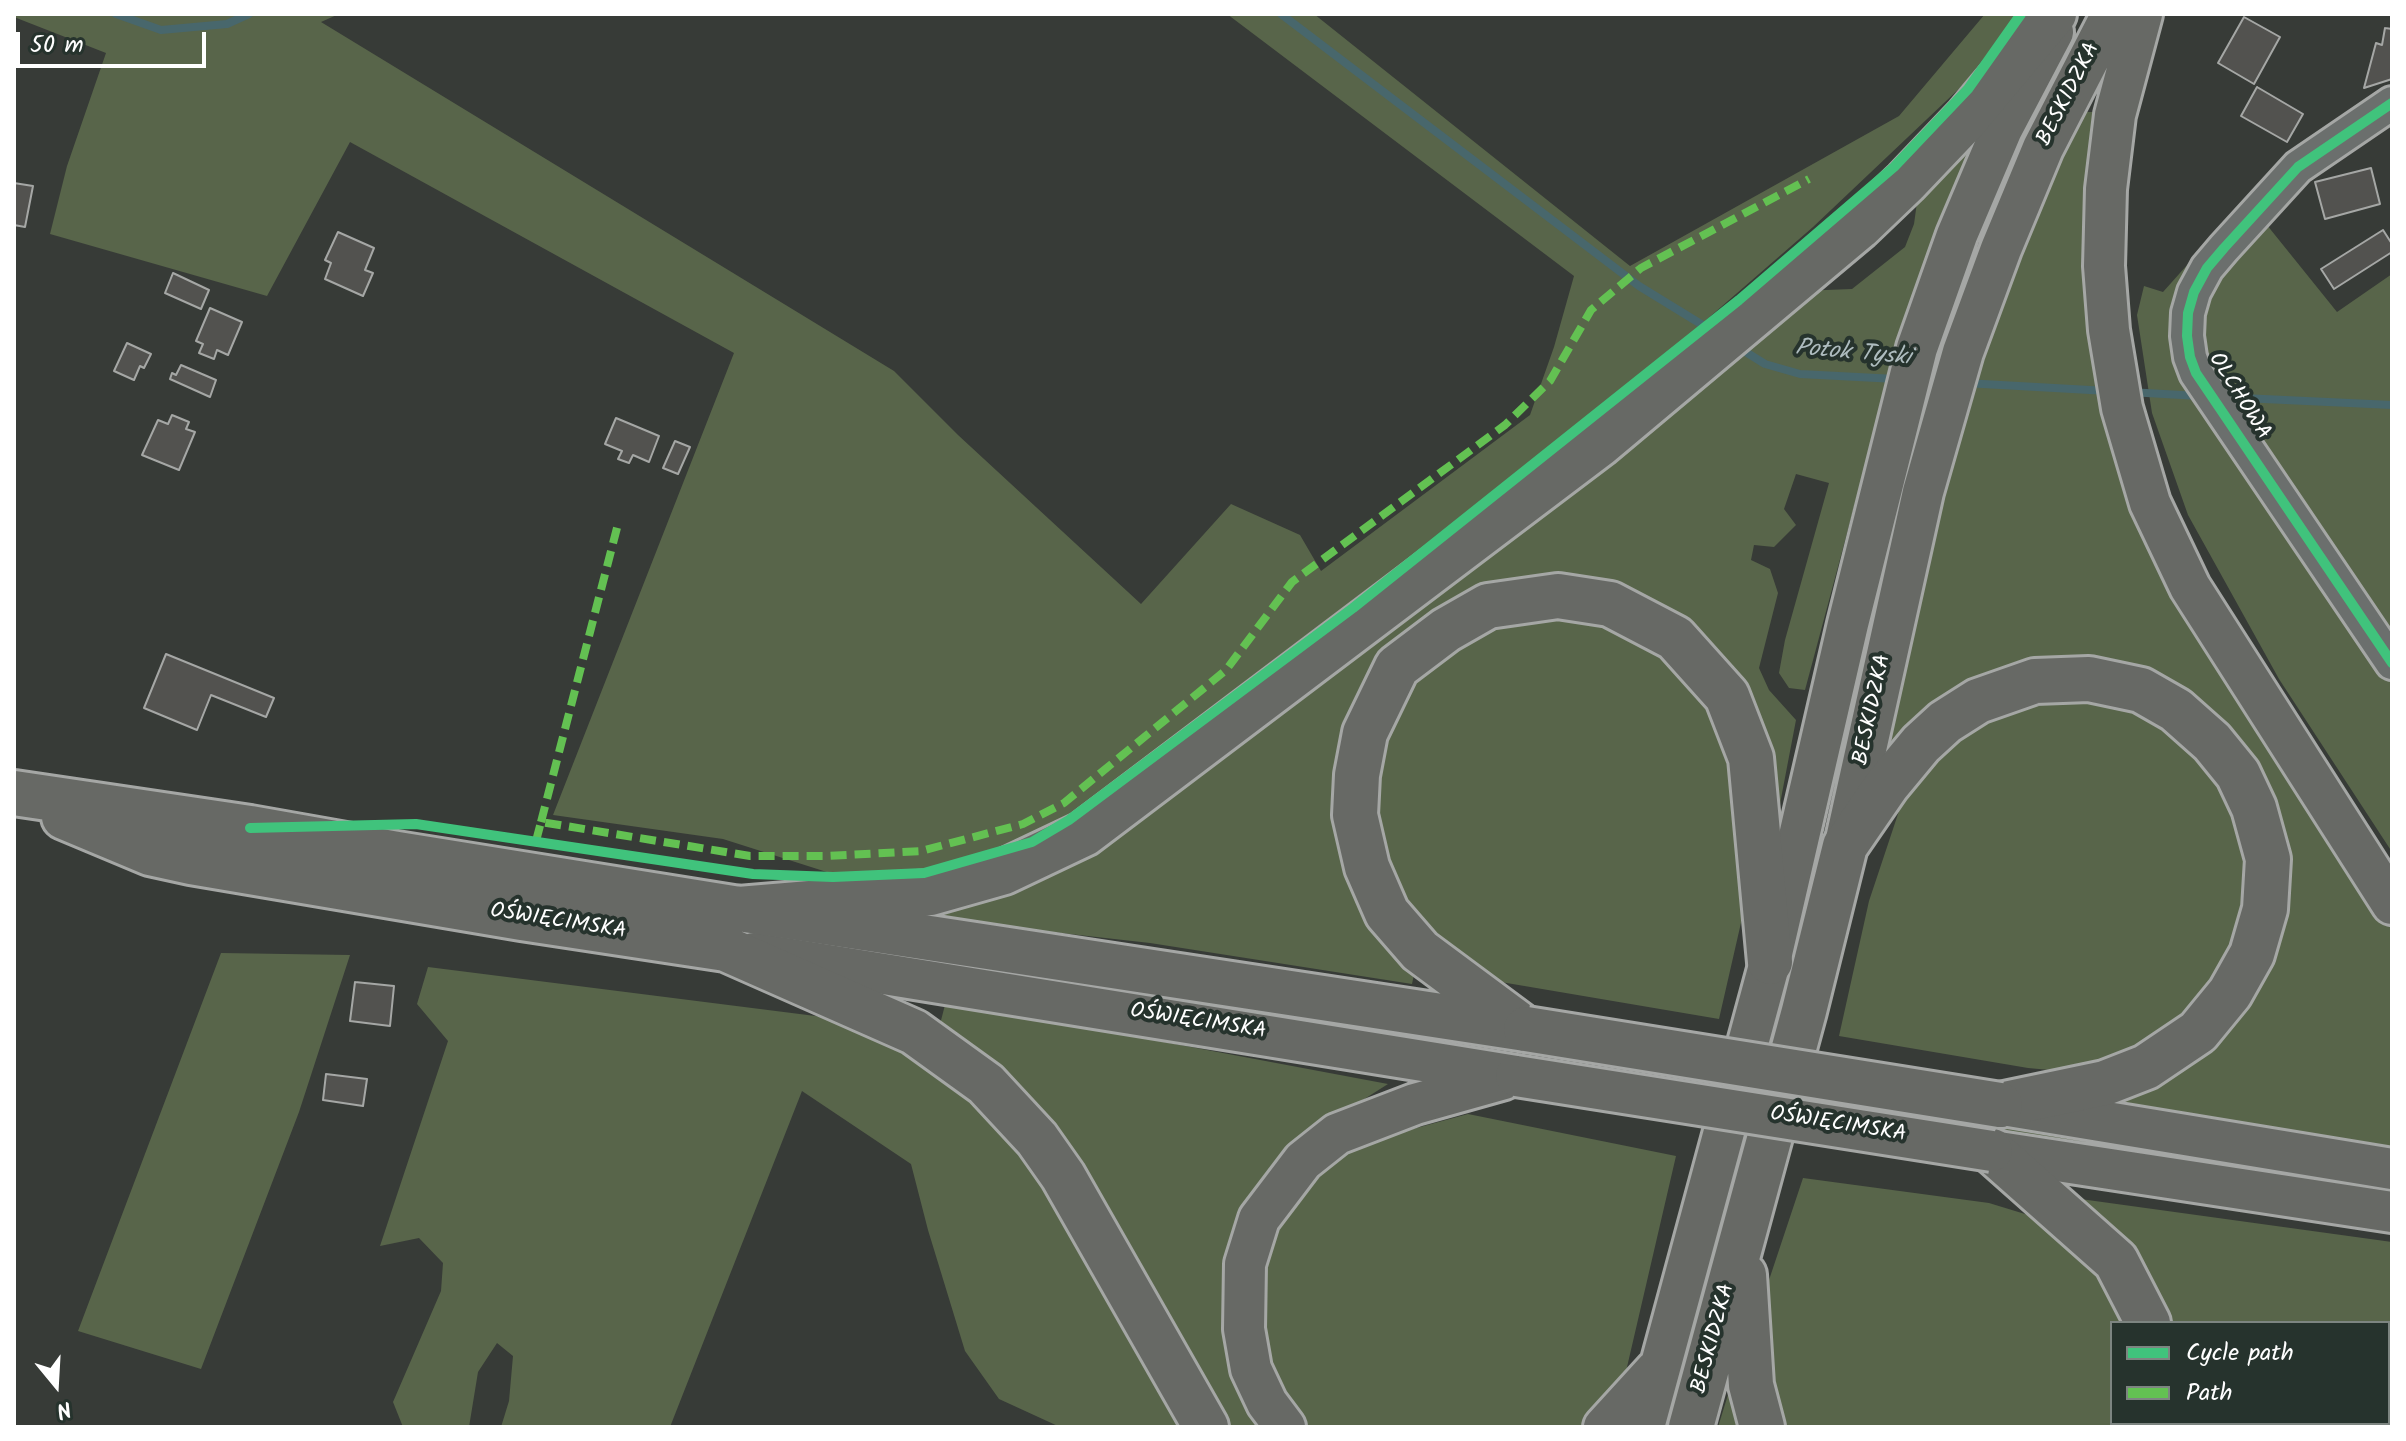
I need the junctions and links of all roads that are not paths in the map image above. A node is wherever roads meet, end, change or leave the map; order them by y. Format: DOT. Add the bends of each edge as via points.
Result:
graph roads {
  1 [pos="2054,14"];
  2 [pos="2063,14"];
  3 [pos="2112,14"];
  4 [pos="2142,14"];
  5 [pos="2392,103"];
  6 [pos="2392,663"];
  7 [pos="14,794"];
  8 [pos="1845,846"];
  9 [pos="2392,904"];
  10 [pos="732,929"];
  11 [pos="1770,962"];
  12 [pos="1526,1029"];
  13 [pos="1516,1076"];
  14 [pos="2000,1105"];
  15 [pos="1992,1151"];
  16 [pos="2392,1169"];
  17 [pos="2392,1212"];
  18 [pos="1742,1237"];
  19 [pos="2147,1321"];
  20 [pos="1662,1364"];
  21 [pos="1206,1427"];
  22 [pos="1285,1427"];
  23 [pos="1604,1427"];
  24 [pos="1644,1427"];
  25 [pos="1691,1427"];
  26 [pos="1762,1427"];
  1 -- 10 [label="highway" via="1967,118 1859,227 1600,444 1084,834 1004,872 930,893"];
  2 -- 11 [label="main road, BESKIDZKA" via="2002,129 1917,348"];
  3 -- 8 [label="main road, BESKIDZKA" via="2043,148 1963,352 1894,617"];
  4 -- 9 [label="main road" via="2115,115 2106,189 2104,266 2122,408 2150,503 2190,587"];
  5 -- 6 [label="street, OLCHOWA" via="2298,167 2207,268 2188,313 2196,373"];
  7 -- 10 [label="highway, OŚWIĘCIMSKA" via="150,853 191,862 522,918"];
  8 -- 14 [label="highway" via="1887,785 1945,722 1978,701 2035,681 2089,679 2141,690 2176,710 2238,774 2268,859 2265,909 2252,954 2230,993 2198,1032 2146,1067 2105,1083"];
  8 -- 18 [label="highway, BESKIDZKA"];
  10 -- 12 [label="highway, OŚWIĘCIMSKA"];
  10 -- 13 [label="main road, OŚWIĘCIMSKA"];
  10 -- 21 [label="highway" via="914,1032 986,1084 1063,1176"];
  11 -- 12 [label="highway" via="1751,758 1727,696 1675,638 1610,604 1558,596 1488,606 1397,667 1365,733 1355,815 1367,867 1387,913 1420,951"];
  11 -- 20 [label="main road, BESKIDZKA"];
  12 -- 14 [label="highway, OŚWIĘCIMSKA, bridge"];
  13 -- 15 [label="main road, OŚWIĘCIMSKA, bridge"];
  13 -- 22 [label="main road" via="1415,1104 1337,1134 1303,1161 1259,1219 1245,1264 1244,1329 1251,1369"];
  14 -- 16 [label="main road, OŚWIĘCIMSKA"];
  15 -- 17 [label="main road, OŚWIĘCIMSKA"];
  15 -- 19 [label="highway" via="2116,1261"];
  18 -- 25 [label="highway, BESKIDZKA"];
  18 -- 26 [label="highway" via="1751,1385"];
  20 -- 23 [label="main road"];
  20 -- 24 [label="main road, BESKIDZKA"];
}
